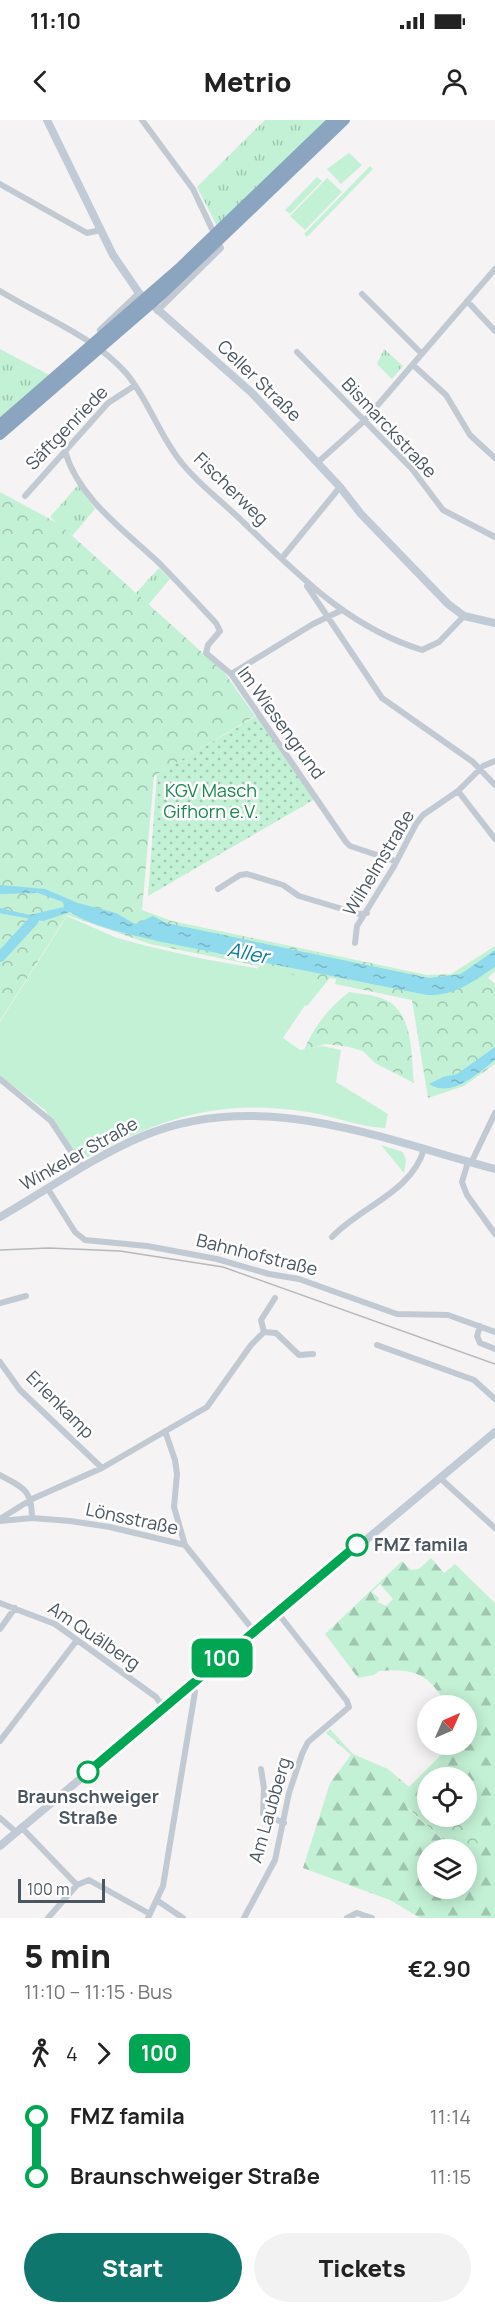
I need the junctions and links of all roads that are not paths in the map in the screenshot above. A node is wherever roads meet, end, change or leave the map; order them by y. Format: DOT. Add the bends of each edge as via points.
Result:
graph roads {
  1 [pos="47,120"];
  2 [pos="142,120"];
  3 [pos="333,120"];
  4 [pos="345,120"];
  5 [pos="0,184"];
  6 [pos="234,223"];
  7 [pos="101,230"];
  8 [pos="495,269"];
  9 [pos="0,291"];
  10 [pos="139,293"];
  11 [pos="362,294"];
  12 [pos="467,302"];
  13 [pos="157,311"];
  14 [pos="495,331"];
  15 [pos="89,350"];
  16 [pos="297,352"];
  17 [pos="422,354"];
  18 [pos="413,365"];
  19 [pos="134,386"];
  20 [pos="364,421"];
  21 [pos="0,424"];
  22 [pos="0,435"];
  23 [pos="65,451"];
  24 [pos="495,458"];
  25 [pos="317,463"];
  26 [pos="340,487"];
  27 [pos="25,496"];
  28 [pos="495,536"];
  29 [pos="282,558"];
  30 [pos="306,583"];
  31 [pos="340,611"];
  32 [pos="464,616"];
  33 [pos="327,619"];
  34 [pos="495,622"];
  35 [pos="231,674"];
  36 [pos="495,760"];
  37 [pos="480,769"];
  38 [pos="495,785"];
  39 [pos="458,791"];
  40 [pos="495,839"];
  41 [pos="395,861"];
  42 [pos="218,889"];
  43 [pos="367,913"];
  44 [pos="355,943"];
  45 [pos="0,1079"];
  46 [pos="495,1113"];
  47 [pos="424,1149"];
  48 [pos="470,1162"];
  49 [pos="82,1168"];
  50 [pos="495,1169"];
  51 [pos="48,1189"];
  52 [pos="0,1217"];
  53 [pos="495,1234"];
  54 [pos="332,1238"];
  55 [pos="26,1296"];
  56 [pos="275,1298"];
  57 [pos="0,1303"];
  58 [pos="480,1326"];
  59 [pos="264,1332"];
  60 [pos="495,1332"];
  61 [pos="377,1345"];
  62 [pos="495,1349"];
  63 [pos="313,1354"];
  64 [pos="0,1362"];
  65 [pos="495,1399"];
  66 [pos="165,1431"];
  67 [pos="495,1432"];
  68 [pos="102,1468"];
  69 [pos="0,1475"];
  70 [pos="440,1478"];
  71 [pos="32,1499"];
  72 [pos="32,1518"];
  73 [pos="0,1520"];
  74 [pos="495,1528"];
  75 [pos="185,1545"];
  76 [pos="0,1603"];
  77 [pos="15,1608"];
  78 [pos="277,1612"];
  79 [pos="0,1629"];
  80 [pos="254,1631"];
  81 [pos="77,1640"];
  82 [pos="192,1684"];
  83 [pos="164,1708"];
  84 [pos="0,1741"];
  85 [pos="261,1769"];
  86 [pos="0,1818"];
  87 [pos="284,1823"];
  88 [pos="21,1831"];
  89 [pos="0,1846"];
  90 [pos="77,1885"];
  91 [pos="158,1901"];
  92 [pos="149,1916"];
  93 [pos="348,1916"];
  94 [pos="48,1918"];
  95 [pos="183,1918"];
  96 [pos="244,1918"];
  97 [pos="372,1918"];
  1 -- 7 [label="street, Celler Straße"];
  2 -- 13 [label="street" via="193,189 221,248"];
  3 -- 6 [label="highway"];
  4 -- 6 [label="highway"];
  5 -- 7 [label="street" via="87,233"];
  6 -- 15 [label="highway"];
  7 -- 10 [label="street, Celler Straße"];
  8 -- 12 [label="street"];
  9 -- 15 [label="street, Fischerweg"];
  10 -- 13 [label="street, Celler Straße"];
  10 -- 15 [label="street"];
  11 -- 17 [label="street"];
  12 -- 14 [label="street"];
  12 -- 17 [label="street"];
  13 -- 25 [label="street, Celler Straße" via="252,393"];
  15 -- 19 [label="street, Fischerweg" via="126,373"];
  15 -- 21 [label="highway"];
  15 -- 22 [label="highway"];
  16 -- 20 [label="street, Bismarckstraße"];
  17 -- 18 [label="street"];
  18 -- 20 [label="street"];
  18 -- 24 [label="street" via="446,395 470,435"];
  19 -- 23 [label="street, Säftgenriede" via="108,403"];
  19 -- 29 [label="street, Fischerweg" via="182,463"];
  20 -- 25 [label="street"];
  20 -- 28 [label="street, Bismarckstraße" via="412,469 443,510"];
  23 -- 27 [label="street, Säftgenriede"];
  23 -- 35 [label="street, Im Wiesengrund" via="75,474 100,508 216,623 220,631 206,653"];
  25 -- 26 [label="street, Celler Straße"];
  26 -- 29 [label="street"];
  26 -- 32 [label="street, Celler Straße" via="383,538"];
  29 -- 30 [label="street, Fischerweg"];
  30 -- 31 [label="street, Fischerweg"];
  30 -- 33 [label="street"];
  31 -- 32 [label="street, Fischerweg" via="422,650 439,642"];
  31 -- 33 [label="street"];
  32 -- 34 [label="street, Celler Straße"];
  33 -- 35 [label="street"];
  33 -- 37 [label="street" via="382,698"];
  35 -- 41 [label="street, Im Wiesengrund" via="346,842"];
  36 -- 37 [label="street, Wilhelmstraße"];
  37 -- 38 [label="street"];
  37 -- 39 [label="street, Wilhelmstraße"];
  39 -- 40 [label="street"];
  39 -- 41 [label="street, Wilhelmstraße" via="423,815"];
  41 -- 43 [label="street, Wilhelmstraße"];
  42 -- 43 [label="street" via="247,874 284,885 299,896"];
  43 -- 44 [label="street, Wilhelmstraße" via="357,926"];
  45 -- 49 [label="street" via="51,1121"];
  46 -- 48 [label="street"];
  47 -- 48 [label="street, Winkeler Straße"];
  47 -- 49 [label="street, Winkeler Straße" via="307,1119 242,1116 167,1128 130,1142"];
  47 -- 54 [label="street" via="408,1178"];
  48 -- 50 [label="street, Winkeler Straße"];
  48 -- 53 [label="street" via="462,1182"];
  49 -- 51 [label="street, Winkeler Straße"];
  51 -- 52 [label="street, Winkeler Straße"];
  51 -- 58 [label="street, Bahnhofstraße" via="75,1232 85,1240 217,1258 299,1279 398,1314 448,1315"];
  55 -- 57 [label="street"];
  56 -- 59 [label="street" via="261,1320"];
  58 -- 60 [label="street, Bahnhofstraße"];
  58 -- 62 [label="street" via="480,1343"];
  59 -- 63 [label="street" via="276,1334 299,1355"];
  59 -- 66 [label="street" via="207,1407"];
  61 -- 65 [label="street" via="474,1380"];
  64 -- 68 [label="street, Erlenkamp" via="21,1390"];
  66 -- 68 [label="street"];
  66 -- 75 [label="street" via="175,1460 174,1507"];
  67 -- 70 [label="street"];
  68 -- 71 [label="street"];
  69 -- 71 [label="street" via="24,1489"];
  70 -- 74 [label="street"];
  70 -- 78 [label="street"];
  71 -- 72 [label="street"];
  71 -- 73 [label="street"];
  72 -- 73 [label="street, Lönsstraße"];
  72 -- 75 [label="street, Lönsstraße" via="110,1527"];
  75 -- 80 [label="street, Lönsstraße"];
  76 -- 77 [label="street, Am Quälberg"];
  77 -- 79 [label="street"];
  77 -- 81 [label="street, Am Quälberg" via="44,1618"];
  78 -- 80 [label="street"];
  78 -- 87 [label="street, Am Laubberg" via="349,1707 308,1742 295,1773"];
  80 -- 82 [label="street"];
  81 -- 83 [label="street, Am Quälberg" via="156,1697"];
  81 -- 84 [label="street"];
  82 -- 83 [label="street"];
  82 -- 91 [label="street" via="195,1692"];
  83 -- 88 [label="street"];
  85 -- 87 [label="street" via="263,1814"];
  86 -- 88 [label="street"];
  87 -- 96 [label="street, Am Laubberg" via="275,1860"];
  88 -- 89 [label="street"];
  88 -- 90 [label="street"];
  90 -- 92 [label="street" via="94,1881"];
  90 -- 94 [label="street"];
  91 -- 92 [label="street"];
  91 -- 95 [label="street"];
  93 -- 97 [label="street" via="357,1912"];
}
